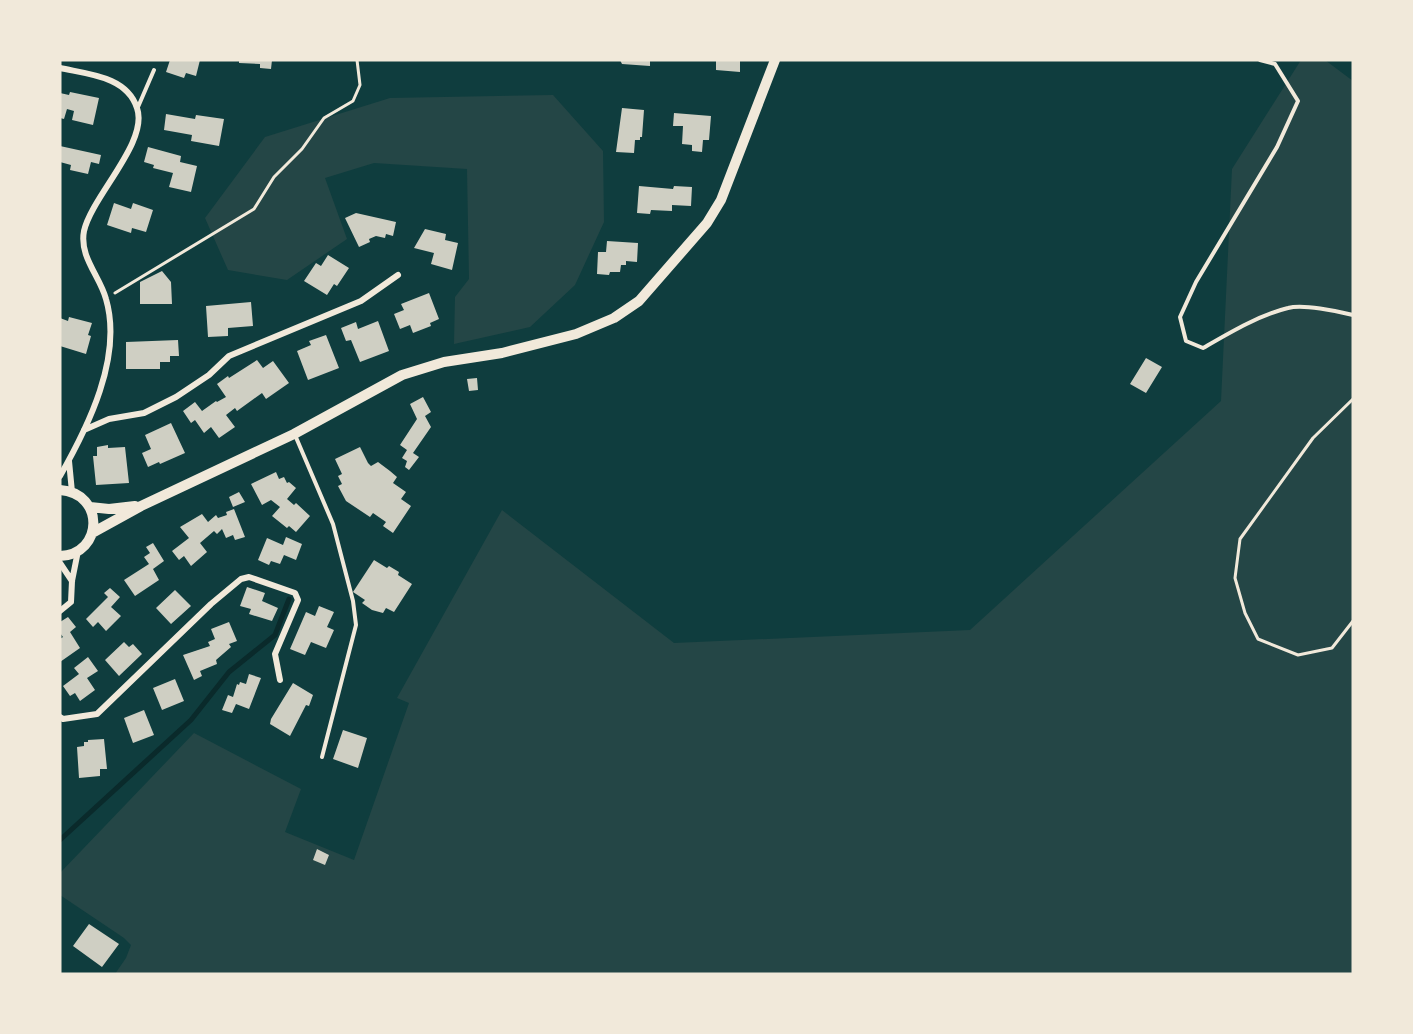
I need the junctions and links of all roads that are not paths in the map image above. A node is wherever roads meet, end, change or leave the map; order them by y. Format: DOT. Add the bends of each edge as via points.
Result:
graph roads {
  1 [pos="775,60"];
  2 [pos="1260,60"];
  3 [pos="60,68"];
  4 [pos="154,70"];
  5 [pos="137,108"];
  6 [pos="398,275"];
  7 [pos="1353,315"];
  8 [pos="84,430"];
  9 [pos="294,434"];
  10 [pos="69,461"];
  11 [pos="60,476"];
  12 [pos="60,490"];
  13 [pos="72,492"];
  14 [pos="141,506"];
  15 [pos="90,507"];
  16 [pos="92,533"];
  17 [pos="78,551"];
  18 [pos="60,556"];
  19 [pos="60,563"];
  20 [pos="72,581"];
  21 [pos="60,611"];
  22 [pos="280,680"];
  23 [pos="60,717"];
  24 [pos="322,756"];
  1 -- 9 [label="street" via="721,200 707,223 639,301 614,318 576,334 502,353 444,362 402,375"];
  2 -- 7 [label="lane" via="1275,64 1298,102 1276,147 1196,282 1180,317 1186,341 1203,348 1240,327 1290,307"];
  3 -- 5 [label="street" via="115,82"];
  4 -- 5 [label="lane"];
  5 -- 8 [label="street" via="138,124 132,144 90,215 84,233 84,252 106,299 111,342 95,405"];
  6 -- 8 [label="street" via="361,301 229,356 193,386 144,413 109,419"];
  8 -- 10 [label="street"];
  9 -- 14 [label="street"];
  9 -- 24 [label="lane" via="333,524 356,625"];
  10 -- 11 [label="street"];
  10 -- 13 [label="street"];
  12 -- 13 [label="street"];
  13 -- 15 [label="street"];
  14 -- 15 [label="street"];
  14 -- 16 [label="street"];
  15 -- 16 [label="street"];
  16 -- 17 [label="street"];
  17 -- 18 [label="street"];
  17 -- 20 [label="street"];
  19 -- 20 [label="street"];
  20 -- 21 [label="street" via="71,602"];
  22 -- 23 [label="street" via="275,654 298,600 295,593 249,577 241,579 212,604 97,714"];
}
